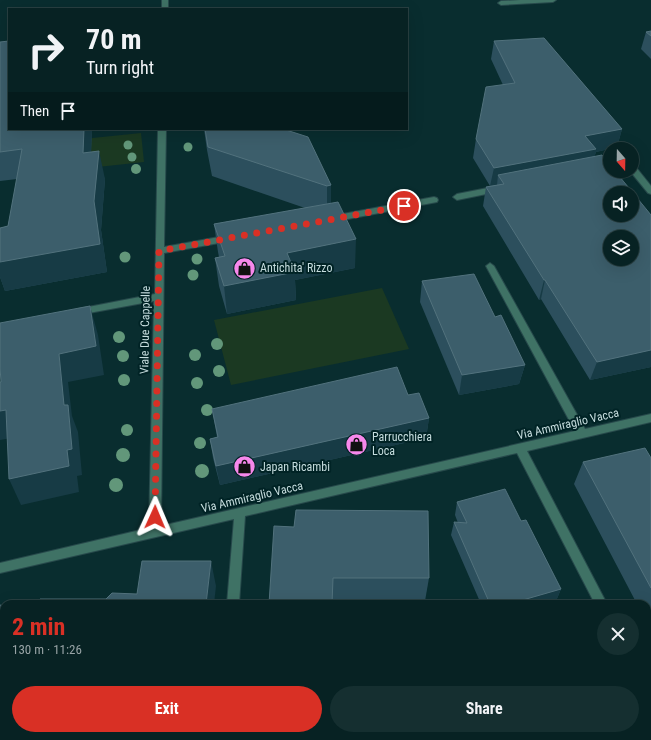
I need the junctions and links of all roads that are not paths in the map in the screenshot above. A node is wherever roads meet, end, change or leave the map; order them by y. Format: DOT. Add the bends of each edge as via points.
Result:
graph roads {
  1 [pos="553,0"];
  2 [pos="501,3"];
  3 [pos="162,130"];
  4 [pos="639,176"];
  5 [pos="503,188"];
  6 [pos="651,191"];
  7 [pos="457,197"];
  8 [pos="434,200"];
  9 [pos="324,221"];
  10 [pos="238,237"];
  11 [pos="159,251"];
  12 [pos="490,266"];
  13 [pos="158,297"];
  14 [pos="68,314"];
  15 [pos="651,418"];
  16 [pos="582,434"];
  17 [pos="520,448"];
  18 [pos="240,513"];
  19 [pos="155,532"];
  20 [pos="0,568"];
  21 [pos="233,600"];
  22 [pos="599,600"];
  1 -- 2 [label="street"];
  3 -- 11 [label="street, Viale Due Cappelle"];
  4 -- 6 [label="street"];
  5 -- 7 [label="street"];
  8 -- 9 [label="street"];
  10 -- 11 [label="street"];
  11 -- 13 [label="street, Viale Due Cappelle"];
  12 -- 16 [label="street"];
  13 -- 14 [label="street"];
  13 -- 19 [label="street, Viale Due Cappelle"];
  15 -- 16 [label="street, Via Ammiraglio Vacca"];
  16 -- 17 [label="street, Via Ammiraglio Vacca"];
  17 -- 18 [label="street, Via Ammiraglio Vacca"];
  17 -- 22 [label="street"];
  18 -- 19 [label="street, Via Ammiraglio Vacca"];
  18 -- 21 [label="street"];
  19 -- 20 [label="street, Via Ammiraglio Vacca"];
}
